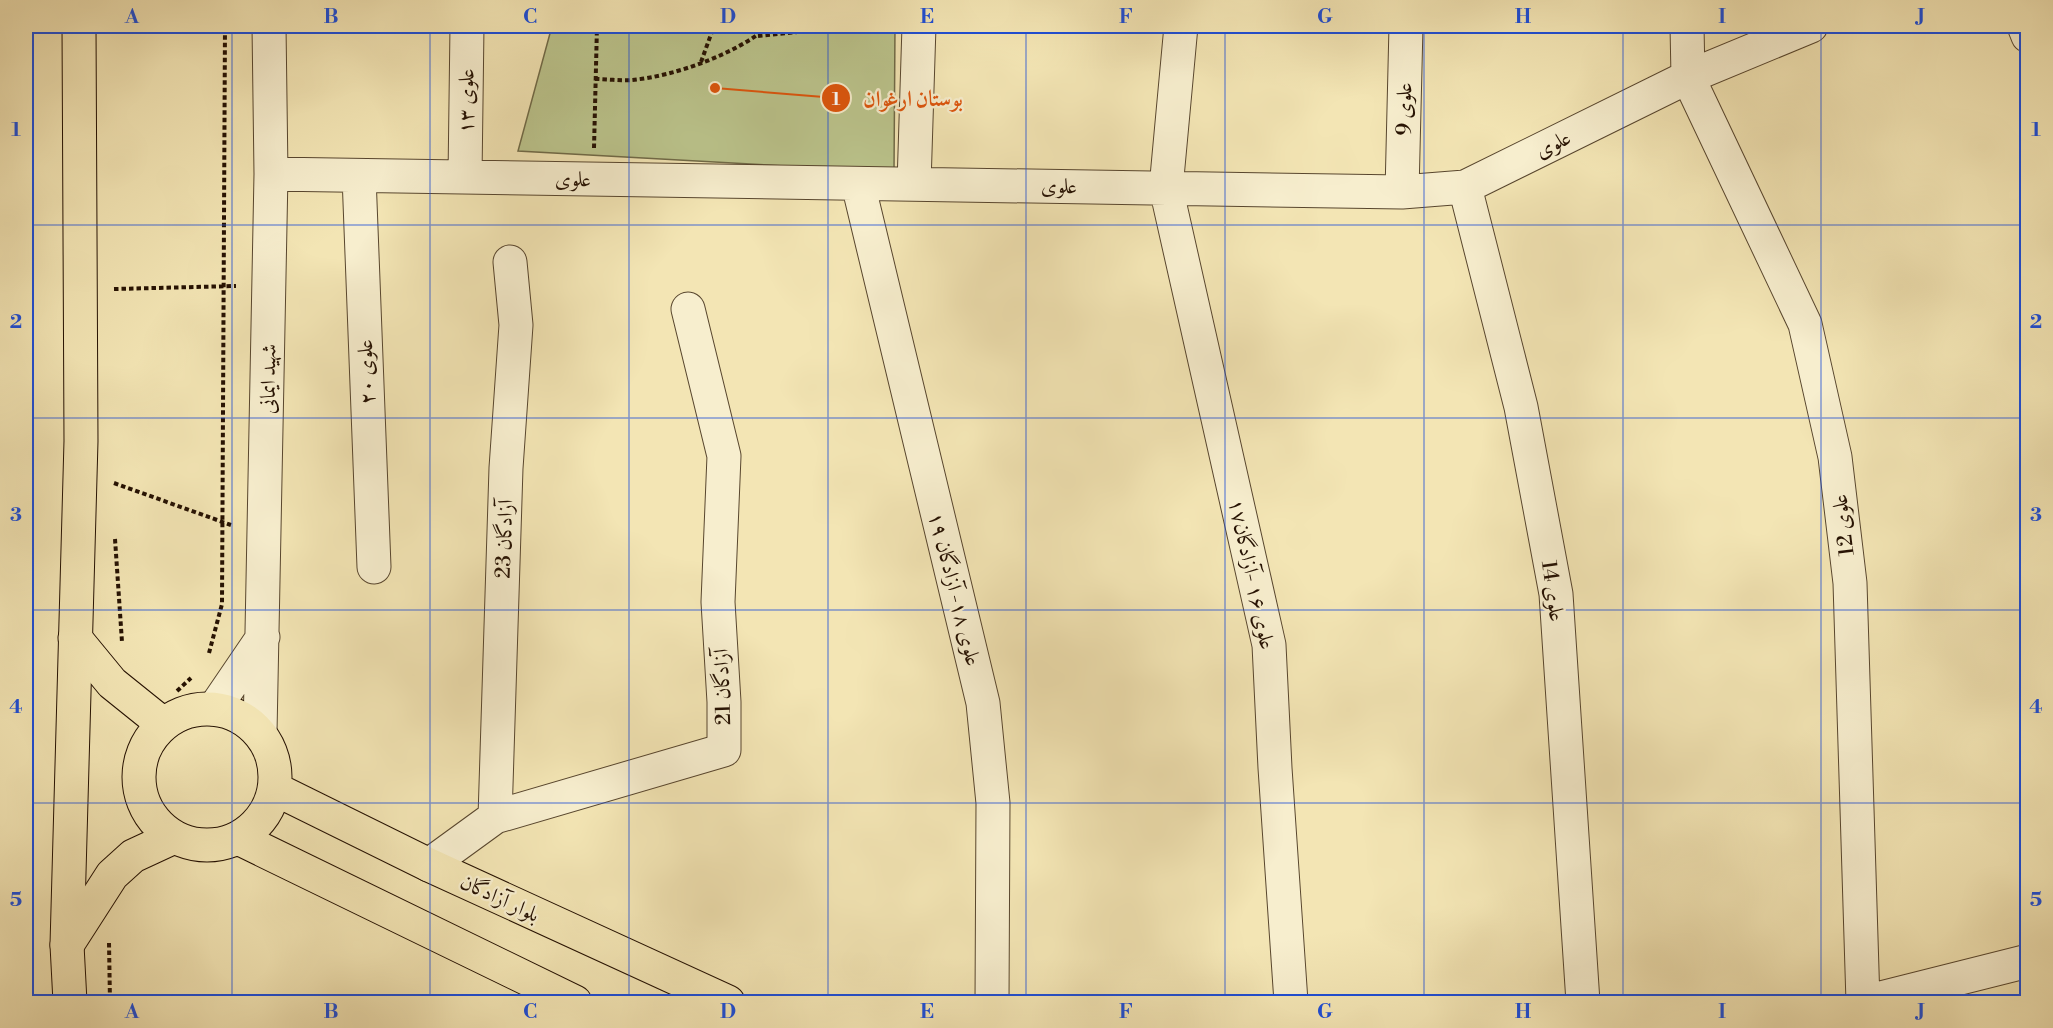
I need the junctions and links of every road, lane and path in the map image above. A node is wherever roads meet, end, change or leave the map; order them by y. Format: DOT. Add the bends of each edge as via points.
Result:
graph roads {
  1 [pos="79,26"];
  2 [pos="225,26"];
  3 [pos="269,26"];
  4 [pos="467,26"];
  5 [pos="597,26"];
  6 [pos="714,26"];
  7 [pos="769,26"];
  8 [pos="857,26"];
  9 [pos="919,26"];
  10 [pos="1181,26"];
  11 [pos="1406,26"];
  12 [pos="1687,26"];
  13 [pos="1811,26"];
  14 [pos="2024,26"];
  15 [pos="757,36"];
  16 [pos="2028,36"];
  17 [pos="701,62"];
  18 [pos="1688,77"];
  19 [pos="595,79"];
  20 [pos="271,174"];
  21 [pos="359,176"];
  22 [pos="465,177"];
  23 [pos="594,179"];
  24 [pos="858,184"];
  25 [pos="914,184"];
  26 [pos="1465,187"];
  27 [pos="1166,188"];
  28 [pos="1402,192"];
  29 [pos="510,262"];
  30 [pos="269,285"];
  31 [pos="224,286"];
  32 [pos="113,289"];
  33 [pos="688,309"];
  34 [pos="110,482"];
  35 [pos="222,521"];
  36 [pos="265,543"];
  37 [pos="374,567"];
  38 [pos="263,637"];
  39 [pos="75,638"];
  40 [pos="209,654"];
  41 [pos="198,672"];
  42 [pos="169,709"];
  43 [pos="214,709"];
  44 [pos="260,733"];
  45 [pos="274,789"];
  46 [pos="495,817"];
  47 [pos="174,837"];
  48 [pos="238,838"];
  49 [pos="429,865"];
  50 [pos="109,938"];
  51 [pos="67,945"];
  52 [pos="2028,961"];
  53 [pos="70,1002"];
  54 [pos="110,1002"];
  55 [pos="575,1002"];
  56 [pos="728,1002"];
  57 [pos="992,1002"];
  58 [pos="1291,1002"];
  59 [pos="1583,1002"];
  60 [pos="1864,1002"];
  1 -- 39 [label="main road" via="81,441"];
  2 -- 31 [label="path"];
  3 -- 20 [label="street, شهید ایمانی"];
  4 -- 22 [label="street, علوی ۱۳"];
  5 -- 19 [label="path"];
  6 -- 17 [label="path"];
  7 -- 15 [label="path"];
  8 -- 15 [label="path"];
  9 -- 25 [label="street"];
  10 -- 27 [label="street, علوی ۱۶ -آزادگان۱۷"];
  11 -- 28 [label="street, علوی 9"];
  12 -- 18 [label="street"];
  13 -- 18 [label="street, علوی"];
  14 -- 16 [label="street"];
  15 -- 17 [label="path"];
  17 -- 19 [label="path" via="632,80"];
  18 -- 26 [label="street, علوی"];
  18 -- 60 [label="street, علوی 12" via="1805,324 1835,457 1850,583"];
  19 -- 23 [label="path"];
  20 -- 21 [label="street, علوی"];
  20 -- 30 [label="street, شهید ایمانی"];
  21 -- 22 [label="street, علوی"];
  21 -- 37 [label="street, علوی ۲۰"];
  22 -- 23 [label="street, علوی"];
  23 -- 24 [label="street, علوی"];
  24 -- 25 [label="street, علوی"];
  24 -- 57 [label="street, علوی ۱٨- آزادگان ۱۹" via="983,703 993,803"];
  25 -- 27 [label="street, علوی"];
  26 -- 28 [label="street, علوی"];
  26 -- 59 [label="street, علوی 14" via="1521,407 1556,594"];
  27 -- 28 [label="street, علوی"];
  27 -- 58 [label="street, علوی ۱۶ -آزادگان۱۷" via="1269,645"];
  29 -- 46 [label="street, آزادگان 23" via="516,325 506,468"];
  30 -- 31 [label="path"];
  30 -- 36 [label="street, شهید ایمانی"];
  31 -- 32 [label="path"];
  31 -- 35 [label="path"];
  33 -- 46 [label="street, آزادگان 21" via="724,456 718,602 724,750"];
  34 -- 35 [label="path"];
  35 -- 36 [label="path"];
  35 -- 40 [label="path" via="222,604"];
  36 -- 38 [label="street, شهید ایمانی"];
  38 -- 43 [label="street"];
  38 -- 44 [label="street, شهید ایمانی"];
  39 -- 42 [label="main road" via="112,683"];
  39 -- 51 [label="main road"];
  41 -- 42 [label="path"];
  42 -- 43 [label="main road" via="179,714"];
  42 -- 47 [label="main road" via="148,740 140,761 138,783 144,805 156,823"];
  43 -- 44 [label="main road" via="239,717"];
  44 -- 45 [label="main road" via="275,769"];
  45 -- 48 [label="main road" via="262,818"];
  45 -- 49 [label="main road, بلوار آزادگان"];
  46 -- 49 [label="street, آزادگان 21"];
  47 -- 48 [label="main road" via="195,845 217,845"];
  47 -- 51 [label="main road" via="133,856 112,875"];
  48 -- 55 [label="main road"];
  49 -- 56 [label="main road, بلوار آزادگان"];
  50 -- 54 [label="path"];
  51 -- 53 [label="main road"];
  52 -- 60 [label="street"];
}
